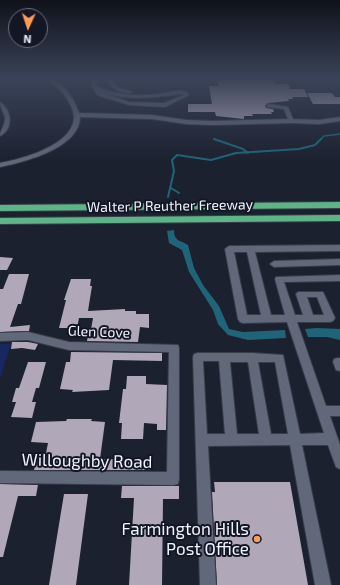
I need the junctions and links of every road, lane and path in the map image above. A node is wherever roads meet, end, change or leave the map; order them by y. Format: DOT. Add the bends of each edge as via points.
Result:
graph roads {
  1 [pos="2,107"];
  2 [pos="73,107"];
  3 [pos="280,107"];
  4 [pos="77,115"];
  5 [pos="340,119"];
  6 [pos="291,121"];
  7 [pos="0,134"];
  8 [pos="0,165"];
  9 [pos="340,205"];
  10 [pos="0,208"];
  11 [pos="340,218"];
  12 [pos="0,221"];
  13 [pos="340,248"];
  14 [pos="250,249"];
  15 [pos="269,249"];
  16 [pos="340,262"];
  17 [pos="274,264"];
  18 [pos="340,278"];
  19 [pos="279,279"];
  20 [pos="291,318"];
  21 [pos="309,318"];
  22 [pos="267,319"];
  23 [pos="0,337"];
  24 [pos="224,357"];
  25 [pos="252,358"];
  26 [pos="340,362"];
  27 [pos="340,367"];
  28 [pos="321,411"];
  29 [pos="340,411"];
  30 [pos="266,439"];
  31 [pos="295,439"];
  32 [pos="331,439"];
  33 [pos="201,440"];
  34 [pos="232,440"];
  35 [pos="340,463"];
  36 [pos="0,477"];
  37 [pos="173,479"];
  38 [pos="208,585"];
  39 [pos="323,585"];
  1 -- 7 [label="street" via="8,118 8,124"];
  2 -- 4 [label="street"];
  3 -- 6 [label="street" via="286,108"];
  4 -- 6 [label="street" via="198,121"];
  4 -- 8 [label="street" via="72,132 54,146 32,157"];
  5 -- 6 [label="street" via="319,122"];
  9 -- 10 [label="highway, Walter P Reuther Freeway"];
  11 -- 12 [label="highway, Walter P Reuther Freeway"];
  13 -- 15 [label="street"];
  14 -- 15 [label="street"];
  14 -- 22 [label="street"];
  14 -- 22 [label="street" via="229,249 243,319"];
  15 -- 17 [label="street"];
  16 -- 17 [label="street"];
  17 -- 19 [label="street"];
  18 -- 19 [label="street"];
  19 -- 20 [label="street"];
  20 -- 21 [label="street"];
  20 -- 22 [label="street"];
  20 -- 28 [label="street"];
  23 -- 37 [label="street, Glen Cove" via="28,336 69,346 174,348"];
  24 -- 25 [label="street"];
  24 -- 33 [label="street" via="198,357"];
  24 -- 34 [label="street"];
  25 -- 30 [label="street"];
  25 -- 31 [label="street" via="279,358"];
  26 -- 27 [label="street"];
  28 -- 29 [label="street"];
  28 -- 32 [label="street"];
  30 -- 31 [label="street"];
  30 -- 34 [label="street"];
  31 -- 32 [label="street"];
  31 -- 39 [label="street"];
  32 -- 35 [label="street"];
  33 -- 34 [label="street"];
  33 -- 38 [label="street"];
  36 -- 37 [label="street, Willoughby Road"];
}
